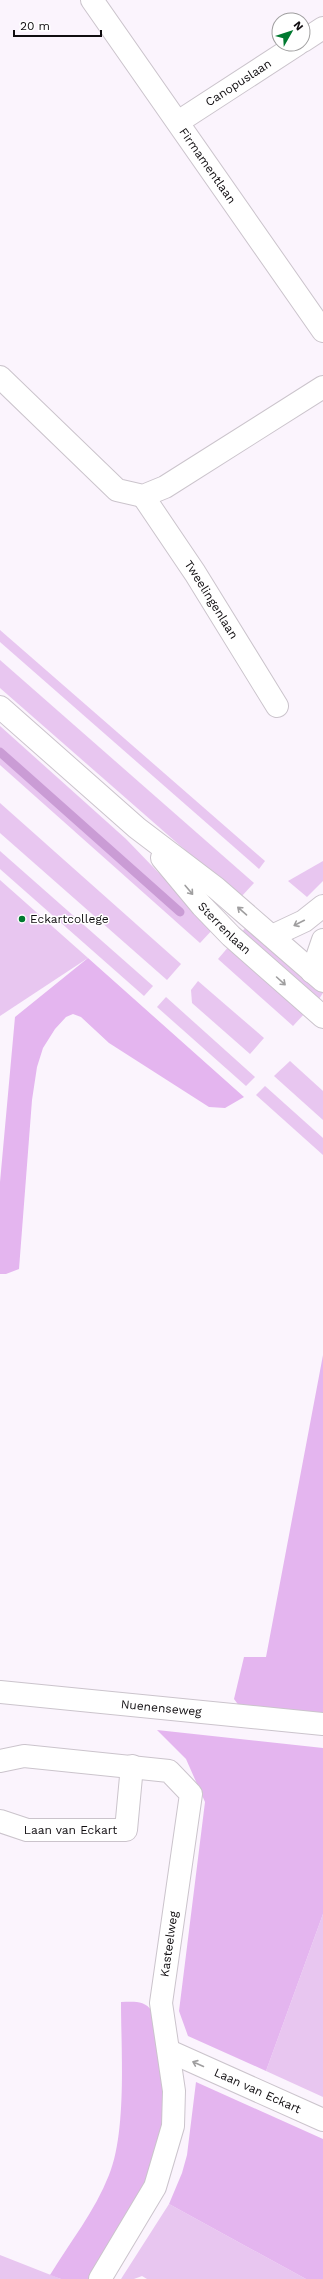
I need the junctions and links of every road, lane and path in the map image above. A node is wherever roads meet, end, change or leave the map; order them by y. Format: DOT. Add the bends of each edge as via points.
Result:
graph roads {
  1 [pos="92,0"];
  2 [pos="323,28"];
  3 [pos="311,36"];
  4 [pos="286,52"];
  5 [pos="178,122"];
  6 [pos="323,331"];
  7 [pos="0,377"];
  8 [pos="323,387"];
  9 [pos="143,496"];
  10 [pos="277,706"];
  11 [pos="0,707"];
  12 [pos="137,828"];
  13 [pos="323,906"];
  14 [pos="272,936"];
  15 [pos="323,940"];
  16 [pos="318,977"];
  17 [pos="323,1017"];
  18 [pos="0,1692"];
  19 [pos="323,1724"];
  20 [pos="0,1761"];
  21 [pos="132,1766"];
  22 [pos="0,1821"];
  23 [pos="169,2051"];
  24 [pos="323,2120"];
  25 [pos="100,2279"];
  1 -- 5 [label="street, Firmamentlaan"];
  2 -- 3 [label="street"];
  4 -- 5 [label="street, Canopuslaan"];
  5 -- 6 [label="street, Firmamentlaan"];
  7 -- 9 [label="street" via="117,490"];
  8 -- 9 [label="street" via="165,487"];
  9 -- 10 [label="street, Tweelingenlaan" via="195,573"];
  11 -- 12 [label="street, Sterrenlaan"];
  14 -- 12 [label="street, Sterrenlaan, one-way" via="216,888"];
  12 -- 17 [label="street, Sterrenlaan, one-way" via="202,906 231,936"];
  13 -- 14 [label="street, one-way" via="304,921"];
  14 -- 16 [label="street, Sterrenlaan"];
  15 -- 16 [label="street"];
  18 -- 19 [label="street, Nuenenseweg"];
  20 -- 21 [label="street, Kasteelweg" via="24,1756"];
  21 -- 22 [label="street, Laan van Eckart" via="126,1830 27,1830"];
  21 -- 23 [label="street, Kasteelweg" via="169,1771 191,1794 161,2003"];
  24 -- 23 [label="street, Laan van Eckart, one-way"];
  23 -- 25 [label="street, Kasteelweg" via="174,2091 173,2126 157,2180"];
}
